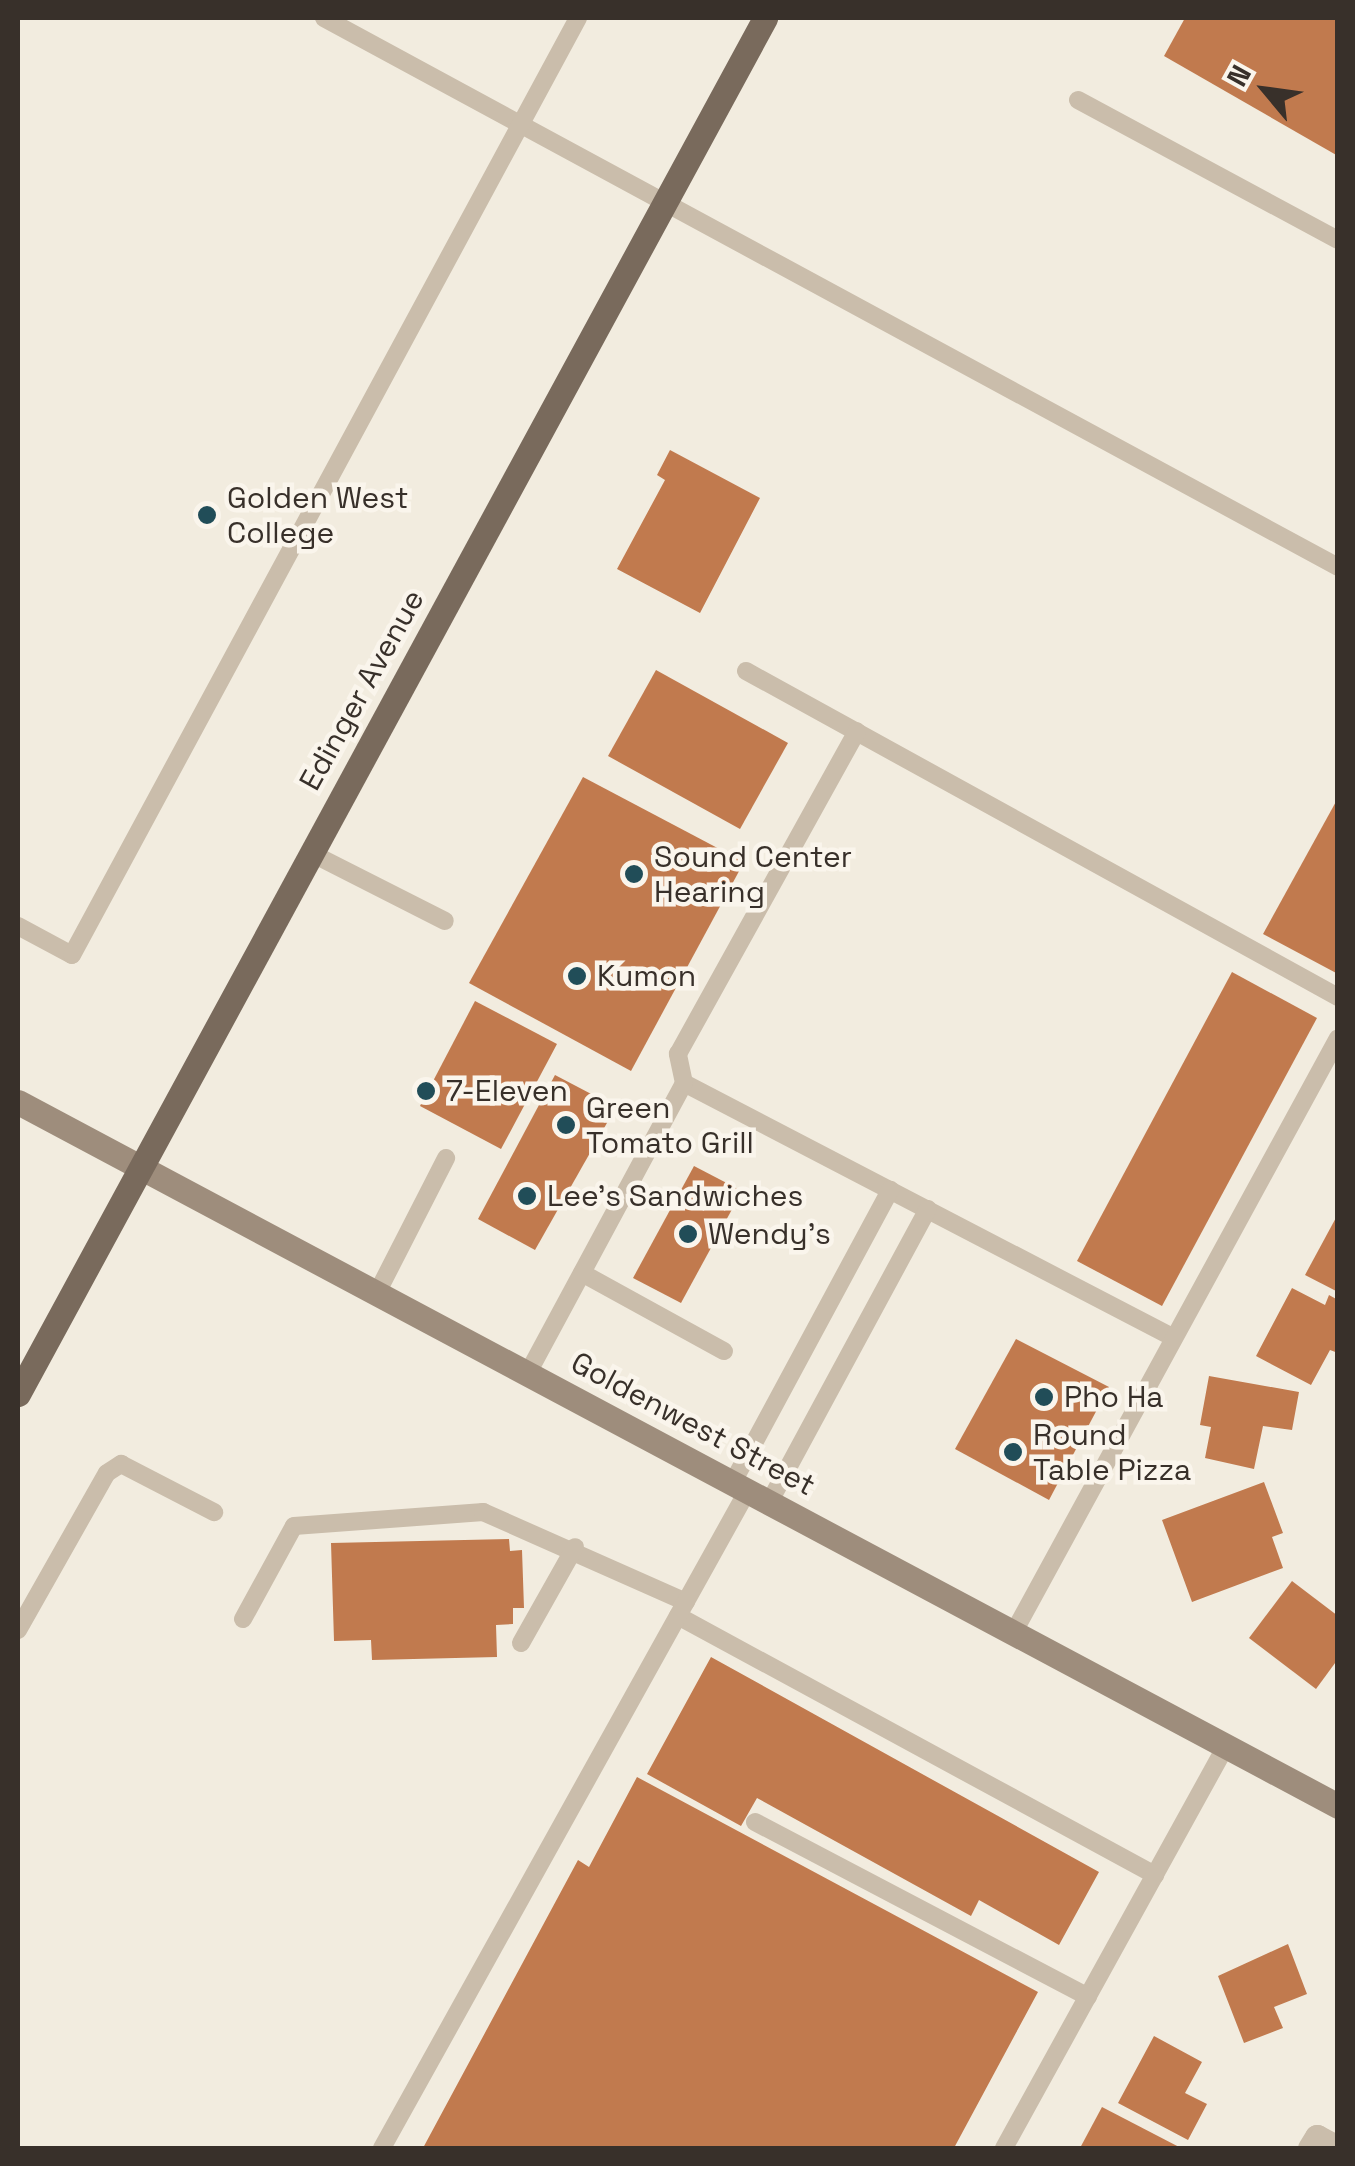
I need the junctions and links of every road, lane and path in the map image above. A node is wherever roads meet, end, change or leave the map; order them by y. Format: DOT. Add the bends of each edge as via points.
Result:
graph roads {
  1 [pos="324,18"];
  2 [pos="578,18"];
  3 [pos="764,18"];
  4 [pos="1078,100"];
  5 [pos="521,124"];
  6 [pos="665,202"];
  7 [pos="1338,240"];
  8 [pos="1338,567"];
  9 [pos="746,671"];
  10 [pos="856,732"];
  11 [pos="311,853"];
  12 [pos="445,921"];
  13 [pos="18,926"];
  14 [pos="1338,997"];
  15 [pos="1338,1038"];
  16 [pos="684,1083"];
  17 [pos="18,1102"];
  18 [pos="446,1158"];
  19 [pos="141,1166"];
  20 [pos="890,1190"];
  21 [pos="928,1209"];
  22 [pos="582,1273"];
  23 [pos="376,1294"];
  24 [pos="1174,1338"];
  25 [pos="724,1350"];
  26 [pos="528,1373"];
  27 [pos="18,1394"];
  28 [pos="750,1491"];
  29 [pos="214,1512"];
  30 [pos="575,1547"];
  31 [pos="24,1602"];
  32 [pos="682,1609"];
  33 [pos="243,1619"];
  34 [pos="18,1630"];
  35 [pos="1014,1630"];
  36 [pos="521,1643"];
  37 [pos="1227,1744"];
  38 [pos="1338,1806"];
  39 [pos="755,1822"];
  40 [pos="1155,1875"];
  41 [pos="1088,1997"];
  42 [pos="382,2148"];
  43 [pos="1004,2148"];
  1 -- 5 [label="lane"];
  2 -- 5 [label="lane"];
  3 -- 6 [label="main road, Edinger Avenue"];
  4 -- 7 [label="lane"];
  5 -- 6 [label="lane"];
  5 -- 13 [label="lane" via="72,955"];
  6 -- 8 [label="lane"];
  6 -- 11 [label="main road, Edinger Avenue"];
  9 -- 10 [label="lane"];
  10 -- 14 [label="lane"];
  10 -- 16 [label="lane" via="678,1054"];
  11 -- 12 [label="lane"];
  11 -- 19 [label="main road, Edinger Avenue"];
  15 -- 24 [label="lane"];
  16 -- 20 [label="lane"];
  16 -- 22 [label="lane"];
  17 -- 19 [label="main road, Goldenwest Street"];
  18 -- 23 [label="lane"];
  19 -- 23 [label="main road, Goldenwest Street"];
  19 -- 27 [label="main road, Edinger Avenue"];
  20 -- 21 [label="lane"];
  20 -- 28 [label="lane"];
  21 -- 24 [label="lane"];
  21 -- 28 [label="lane"];
  22 -- 25 [label="lane"];
  22 -- 26 [label="lane"];
  23 -- 26 [label="main road, Goldenwest Street"];
  24 -- 35 [label="lane"];
  26 -- 28 [label="main road, Goldenwest Street"];
  28 -- 32 [label="lane"];
  28 -- 35 [label="main road, Goldenwest Street"];
  29 -- 31 [label="lane" via="121,1464 107,1473"];
  30 -- 32 [label="lane"];
  30 -- 33 [label="lane" via="483,1512 306,1522 282,1538"];
  30 -- 36 [label="lane"];
  31 -- 34 [label="lane"];
  32 -- 40 [label="lane"];
  32 -- 42 [label="lane"];
  35 -- 37 [label="main road, Goldenwest Street"];
  37 -- 38 [label="main road, Goldenwest Street"];
  37 -- 40 [label="lane"];
  39 -- 41 [label="lane"];
  40 -- 41 [label="lane"];
  41 -- 43 [label="lane"];
}
